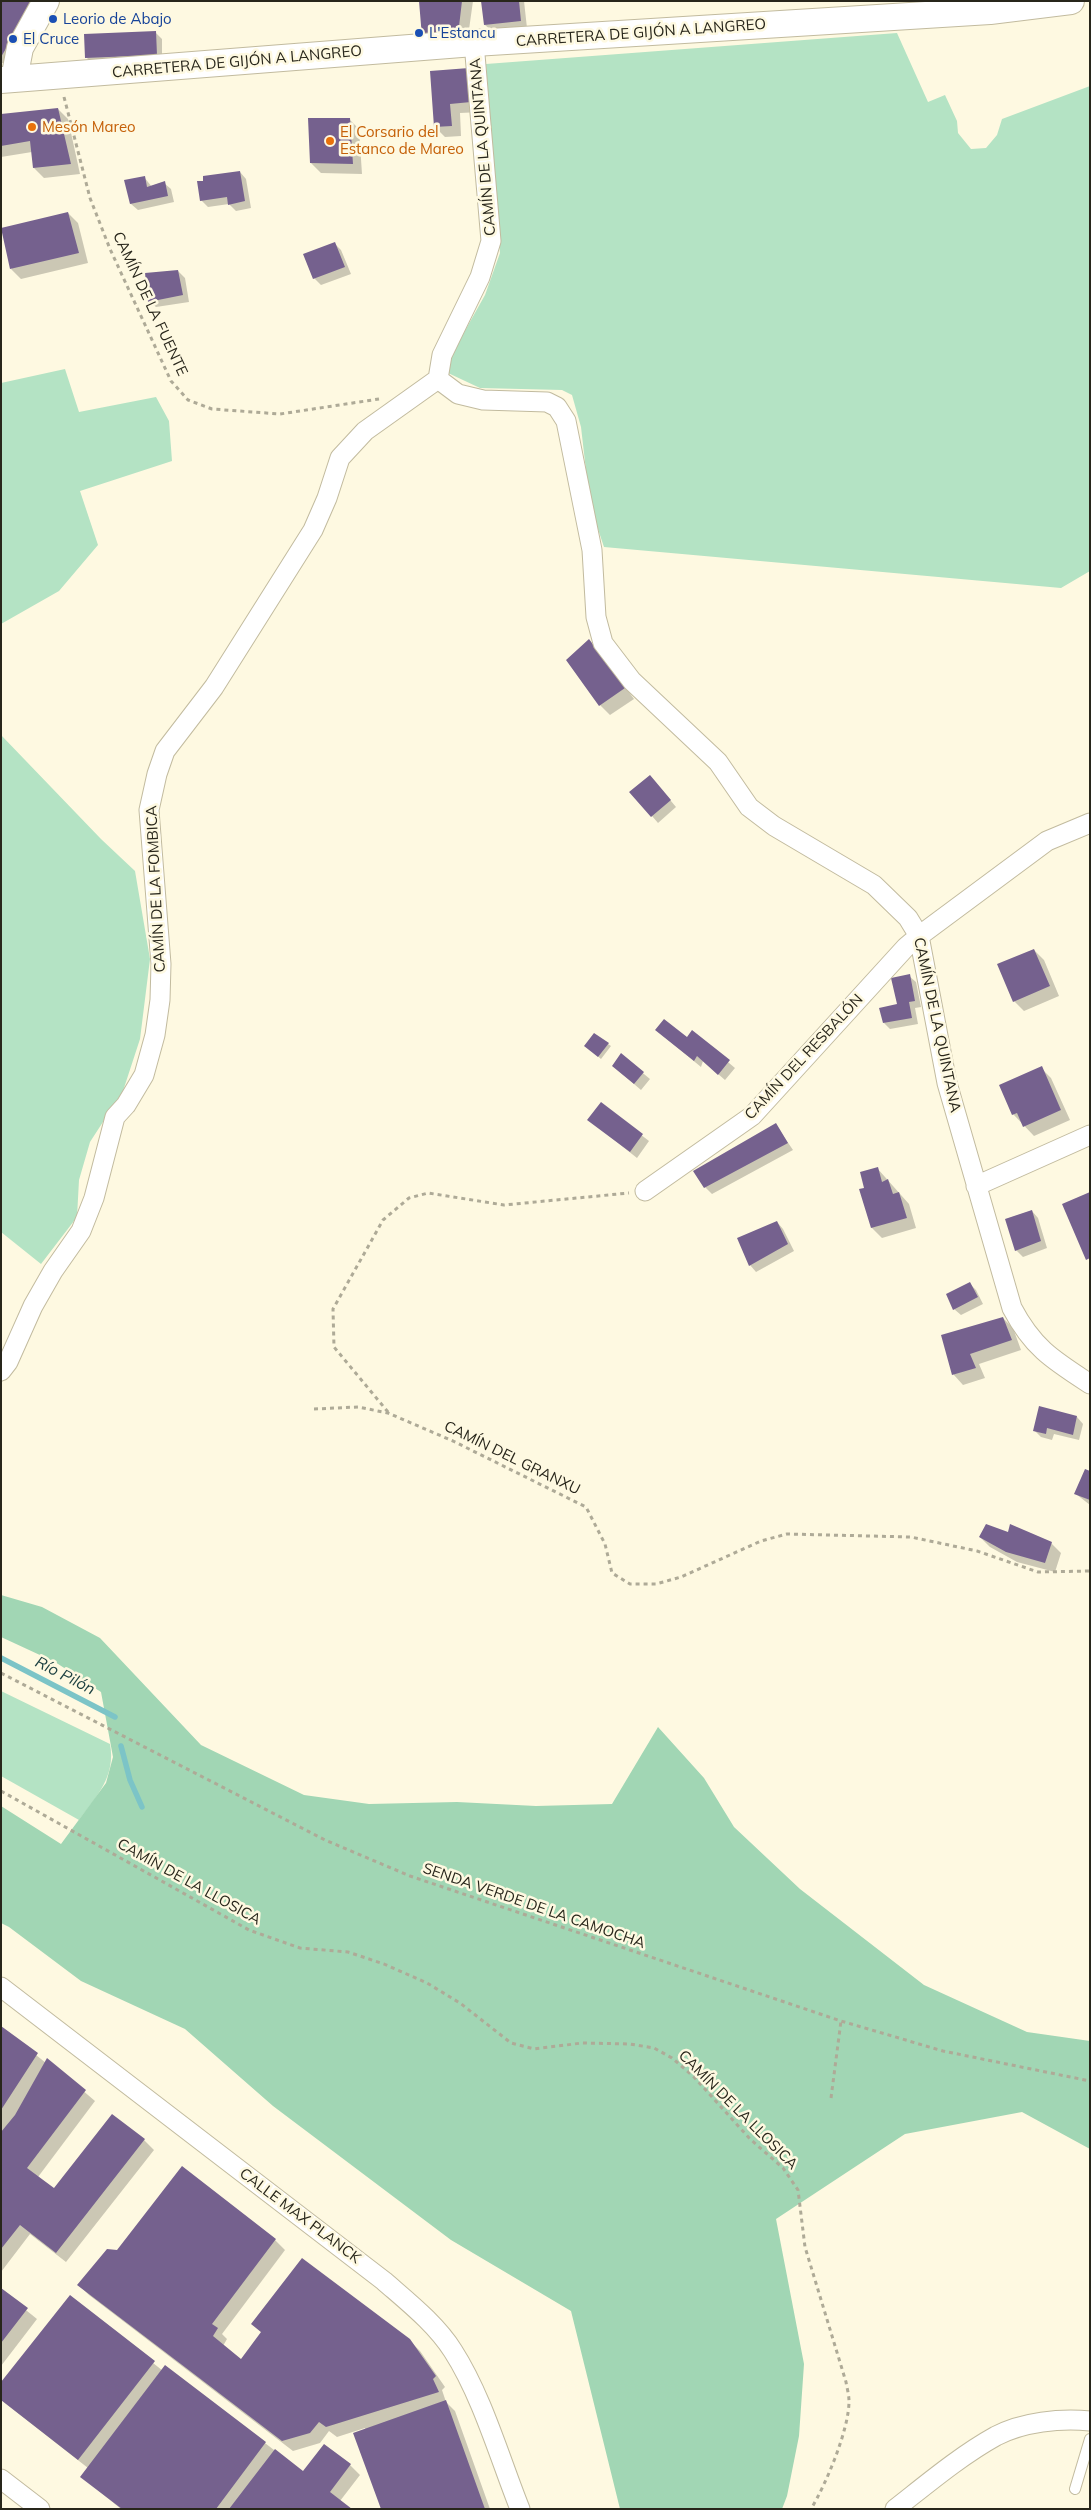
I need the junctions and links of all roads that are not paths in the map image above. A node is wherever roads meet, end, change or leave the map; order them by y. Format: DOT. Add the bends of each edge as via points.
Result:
graph roads {
  1 [pos="46,1"];
  2 [pos="1071,1"];
  3 [pos="474,43"];
  4 [pos="8,80"];
  5 [pos="438,379"];
  6 [pos="1090,823"];
  7 [pos="919,936"];
  8 [pos="1090,1135"];
  9 [pos="976,1186"];
  10 [pos="645,1191"];
  11 [pos="1,1371"];
  12 [pos="1090,1384"];
  13 [pos="1,1987"];
  14 [pos="1090,2421"];
  15 [pos="1090,2439"];
  16 [pos="1,2479"];
  17 [pos="1075,2489"];
  18 [pos="40,2509"];
  19 [pos="520,2509"];
  20 [pos="895,2509"];
  1 -- 4 [label="street" via="20,48"];
  2 -- 3 [label="street, CARRETERA DE GIJÓN A LANGREO" via="990,11"];
  3 -- 4 [label="street, CARRETERA DE GIJÓN A LANGREO"];
  3 -- 5 [label="street, CAMÍN DE LA QUINTANA" via="491,242 480,276 442,355"];
  5 -- 7 [label="street, CAMÍN DE LA QUINTANA" via="458,394 547,402 557,407 566,421 589,530 596,617 603,643 632,680 718,762 749,807 774,826 874,885 908,918"];
  5 -- 11 [label="street, CAMÍN DE LA FOMBICA" via="365,431 340,458 328,498 313,530 214,687 166,752 149,810 161,964 156,1026 144,1075 115,1117 94,1198 81,1231 33,1306"];
  6 -- 7 [label="street, CAMÍN DEL RESBALÓN" via="1048,841"];
  7 -- 9 [label="street, CAMÍN DE LA QUINTANA" via="947,1083"];
  7 -- 10 [label="street, CAMÍN DEL RESBALÓN" via="752,1116"];
  8 -- 9 [label="street"];
  9 -- 12 [label="street, CAMÍN DE LA QUINTANA" via="1012,1308 1022,1327 1038,1348"];
  13 -- 19 [label="street, CALLE MAX PLANCK" via="384,2280 427,2320 453,2350 471,2384"];
  14 -- 20 [label="street" via="1066,2418 997,2436"];
  15 -- 17 [label="lane"];
  16 -- 18 [label="street"];
}
